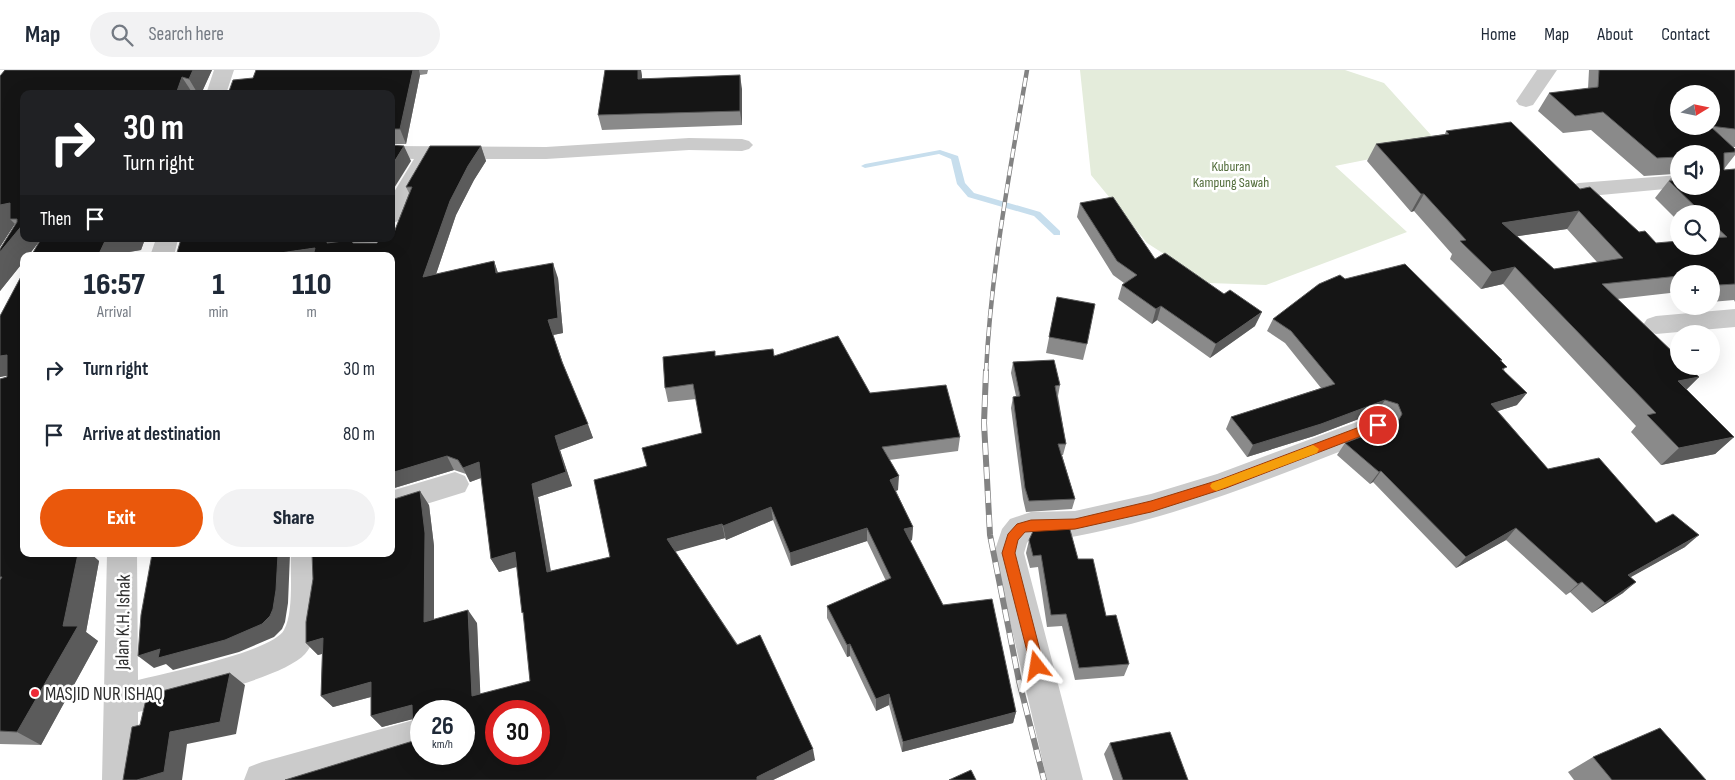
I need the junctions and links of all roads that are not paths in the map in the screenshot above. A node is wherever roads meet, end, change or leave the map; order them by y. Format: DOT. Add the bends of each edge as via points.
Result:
graph roads {
  1 [pos="224,70"];
  2 [pos="1547,70"];
  3 [pos="217,90"];
  4 [pos="1526,101"];
  5 [pos="742,145"];
  6 [pos="429,151"];
  7 [pos="395,152"];
  8 [pos="1670,183"];
  9 [pos="1579,190"];
  10 [pos="395,209"];
  11 [pos="1735,318"];
  12 [pos="1656,325"];
  13 [pos="1378,425"];
  14 [pos="455,484"];
  15 [pos="395,502"];
  16 [pos="122,557"];
  17 [pos="306,557"];
  18 [pos="121,700"];
  19 [pos="410,738"];
  20 [pos="120,780"];
  21 [pos="262,780"];
  22 [pos="1065,780"];
  1 -- 3 [label="street"];
  2 -- 4 [label="street"];
  5 -- 6 [label="street" via="688,144 546,153"];
  6 -- 7 [label="street"];
  6 -- 10 [label="street"];
  8 -- 9 [label="street"];
  11 -- 12 [label="street"];
  13 -- 22 [label="street" via="1222,484 1151,506 1075,524 1031,525 1022,528 1013,538 1009,553"];
  14 -- 15 [label="street"];
  16 -- 18 [label="street, Jalan K.H. Ishak"];
  17 -- 18 [label="street" via="304,619 295,643 271,658 249,666"];
  18 -- 20 [label="street, Jalan K.H. Ishak"];
  19 -- 21 [label="street"];
}
